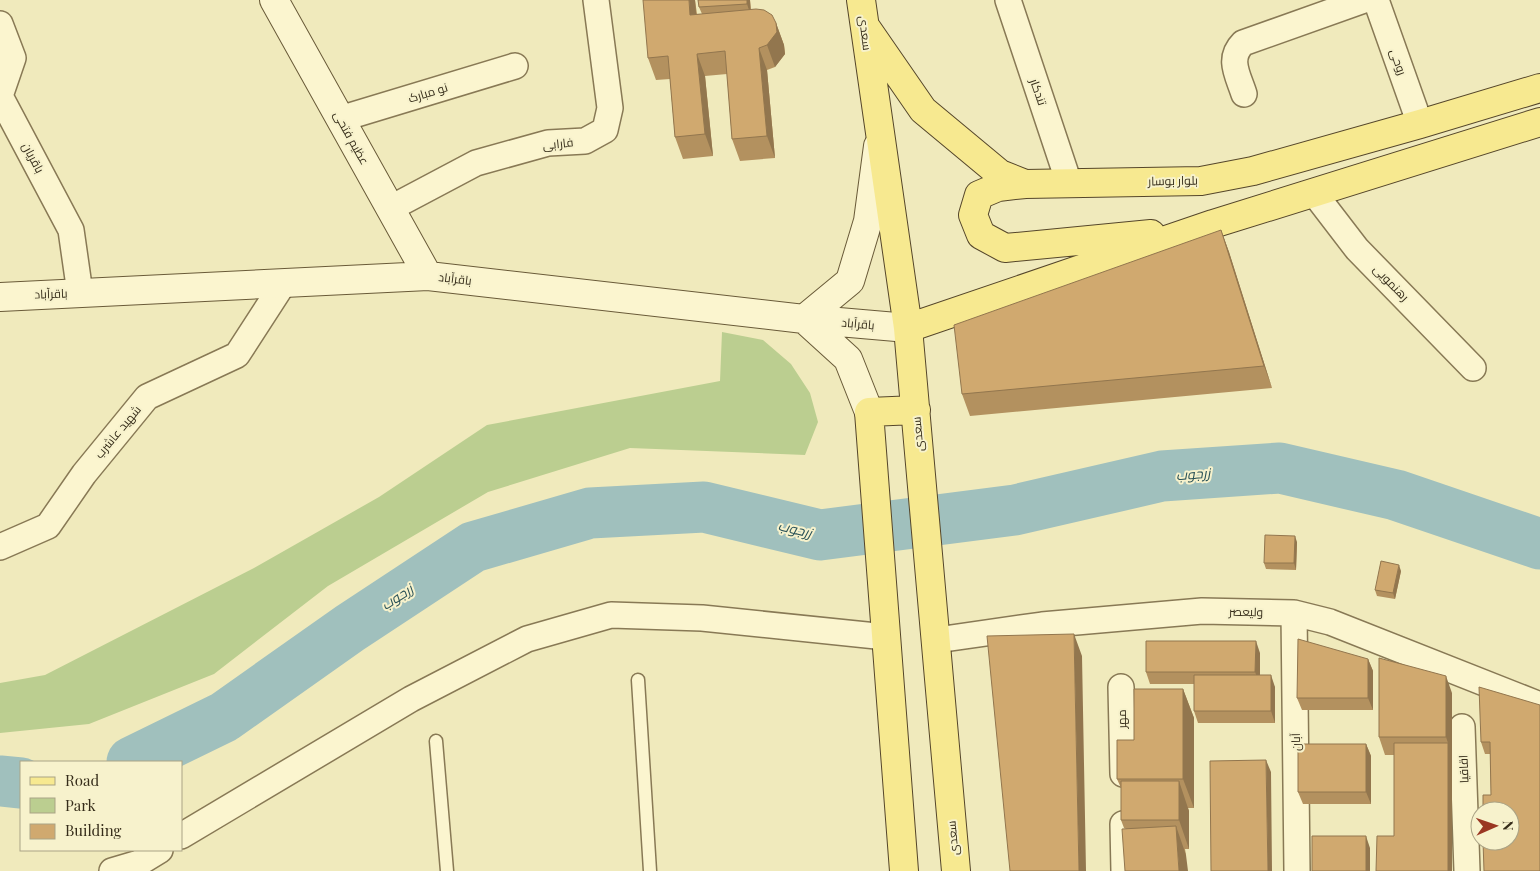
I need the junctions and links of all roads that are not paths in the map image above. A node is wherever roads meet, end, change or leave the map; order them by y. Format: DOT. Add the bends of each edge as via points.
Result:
graph roads {
  1 [pos="274,0"];
  2 [pos="596,0"];
  3 [pos="1008,0"];
  4 [pos="1364,0"];
  5 [pos="1376,0"];
  6 [pos="862,12"];
  7 [pos="0,24"];
  8 [pos="515,66"];
  9 [pos="1540,88"];
  10 [pos="1244,94"];
  11 [pos="340,119"];
  12 [pos="1540,122"];
  13 [pos="1420,124"];
  14 [pos="879,138"];
  15 [pos="1069,183"];
  16 [pos="1024,184"];
  17 [pos="1314,193"];
  18 [pos="391,208"];
  19 [pos="1212,224"];
  20 [pos="428,276"];
  21 [pos="283,284"];
  22 [pos="80,293"];
  23 [pos="0,297"];
  24 [pos="804,319"];
  25 [pos="908,328"];
  26 [pos="1473,368"];
  27 [pos="916,410"];
  28 [pos="868,412"];
  29 [pos="0,547"];
  30 [pos="1294,613"];
  31 [pos="885,626"];
  32 [pos="937,640"];
  33 [pos="638,680"];
  34 [pos="1121,687"];
  35 [pos="1540,705"];
  36 [pos="1462,727"];
  37 [pos="436,741"];
  38 [pos="182,835"];
  39 [pos="158,851"];
  40 [pos="112,871"];
  41 [pos="447,871"];
  42 [pos="650,871"];
  43 [pos="904,871"];
  44 [pos="956,871"];
  45 [pos="1124,871"];
  46 [pos="1297,871"];
  47 [pos="1467,871"];
  1 -- 11 [label="main road, عظیم فتحی"];
  2 -- 18 [label="street, فارابی" via="610,108 605,130 585,142 548,143 476,163"];
  3 -- 15 [label="street, تندکار"];
  4 -- 10 [label="street" via="1242,43 1233,58"];
  5 -- 13 [label="street, روحی"];
  6 -- 14 [label="main road, سعدی"];
  6 -- 16 [label="main road, بلوار بوسار" via="924,110 1000,174"];
  7 -- 22 [label="street, باقریان" via="13,58 0,96 71,230"];
  8 -- 11 [label="street, نو مبارک"];
  9 -- 13 [label="main road, بلوار بوسار"];
  11 -- 18 [label="main road, عظیم فتحی"];
  12 -- 17 [label="main road"];
  13 -- 15 [label="main road, بلوار بوسار" via="1253,171 1201,181"];
  14 -- 24 [label="main road" via="868,221 850,281"];
  14 -- 25 [label="main road, سعدی"];
  15 -- 16 [label="main road, بلوار بوسار"];
  16 -- 19 [label="main road" via="998,187 979,195 973,215 981,235 1005,248 1146,235"];
  17 -- 19 [label="main road"];
  17 -- 26 [label="street, رهنمویی" via="1357,248"];
  18 -- 20 [label="main road, عظیم فتحی"];
  19 -- 25 [label="main road"];
  20 -- 21 [label="main road, باقرآباد"];
  20 -- 24 [label="main road, باقرآباد"];
  21 -- 22 [label="main road, باقرآباد"];
  21 -- 29 [label="street, شهید عاشرب" via="237,355 148,397 84,474 48,526"];
  22 -- 23 [label="main road, باقرآباد"];
  24 -- 25 [label="main road, باقرآباد"];
  24 -- 28 [label="main road" via="848,359"];
  25 -- 27 [label="main road, سعدی"];
  27 -- 28 [label="main road"];
  27 -- 32 [label="main road, سعدی"];
  28 -- 31 [label="main road"];
  30 -- 32 [label="street, ولیعصر" via="1202,610 1042,625"];
  30 -- 35 [label="street, ولیعصر" via="1330,622"];
  30 -- 46 [label="street, آبان"];
  31 -- 38 [label="street" via="611,615 527,639 410,699"];
  31 -- 43 [label="main road"];
  32 -- 44 [label="main road, سعدی"];
  33 -- 42 [label="lane"];
  34 -- 45 [label="street, مهر"];
  36 -- 47 [label="street, اقاقیا"];
  37 -- 41 [label="lane"];
  39 -- 40 [label="street" via="139,863"];
}
